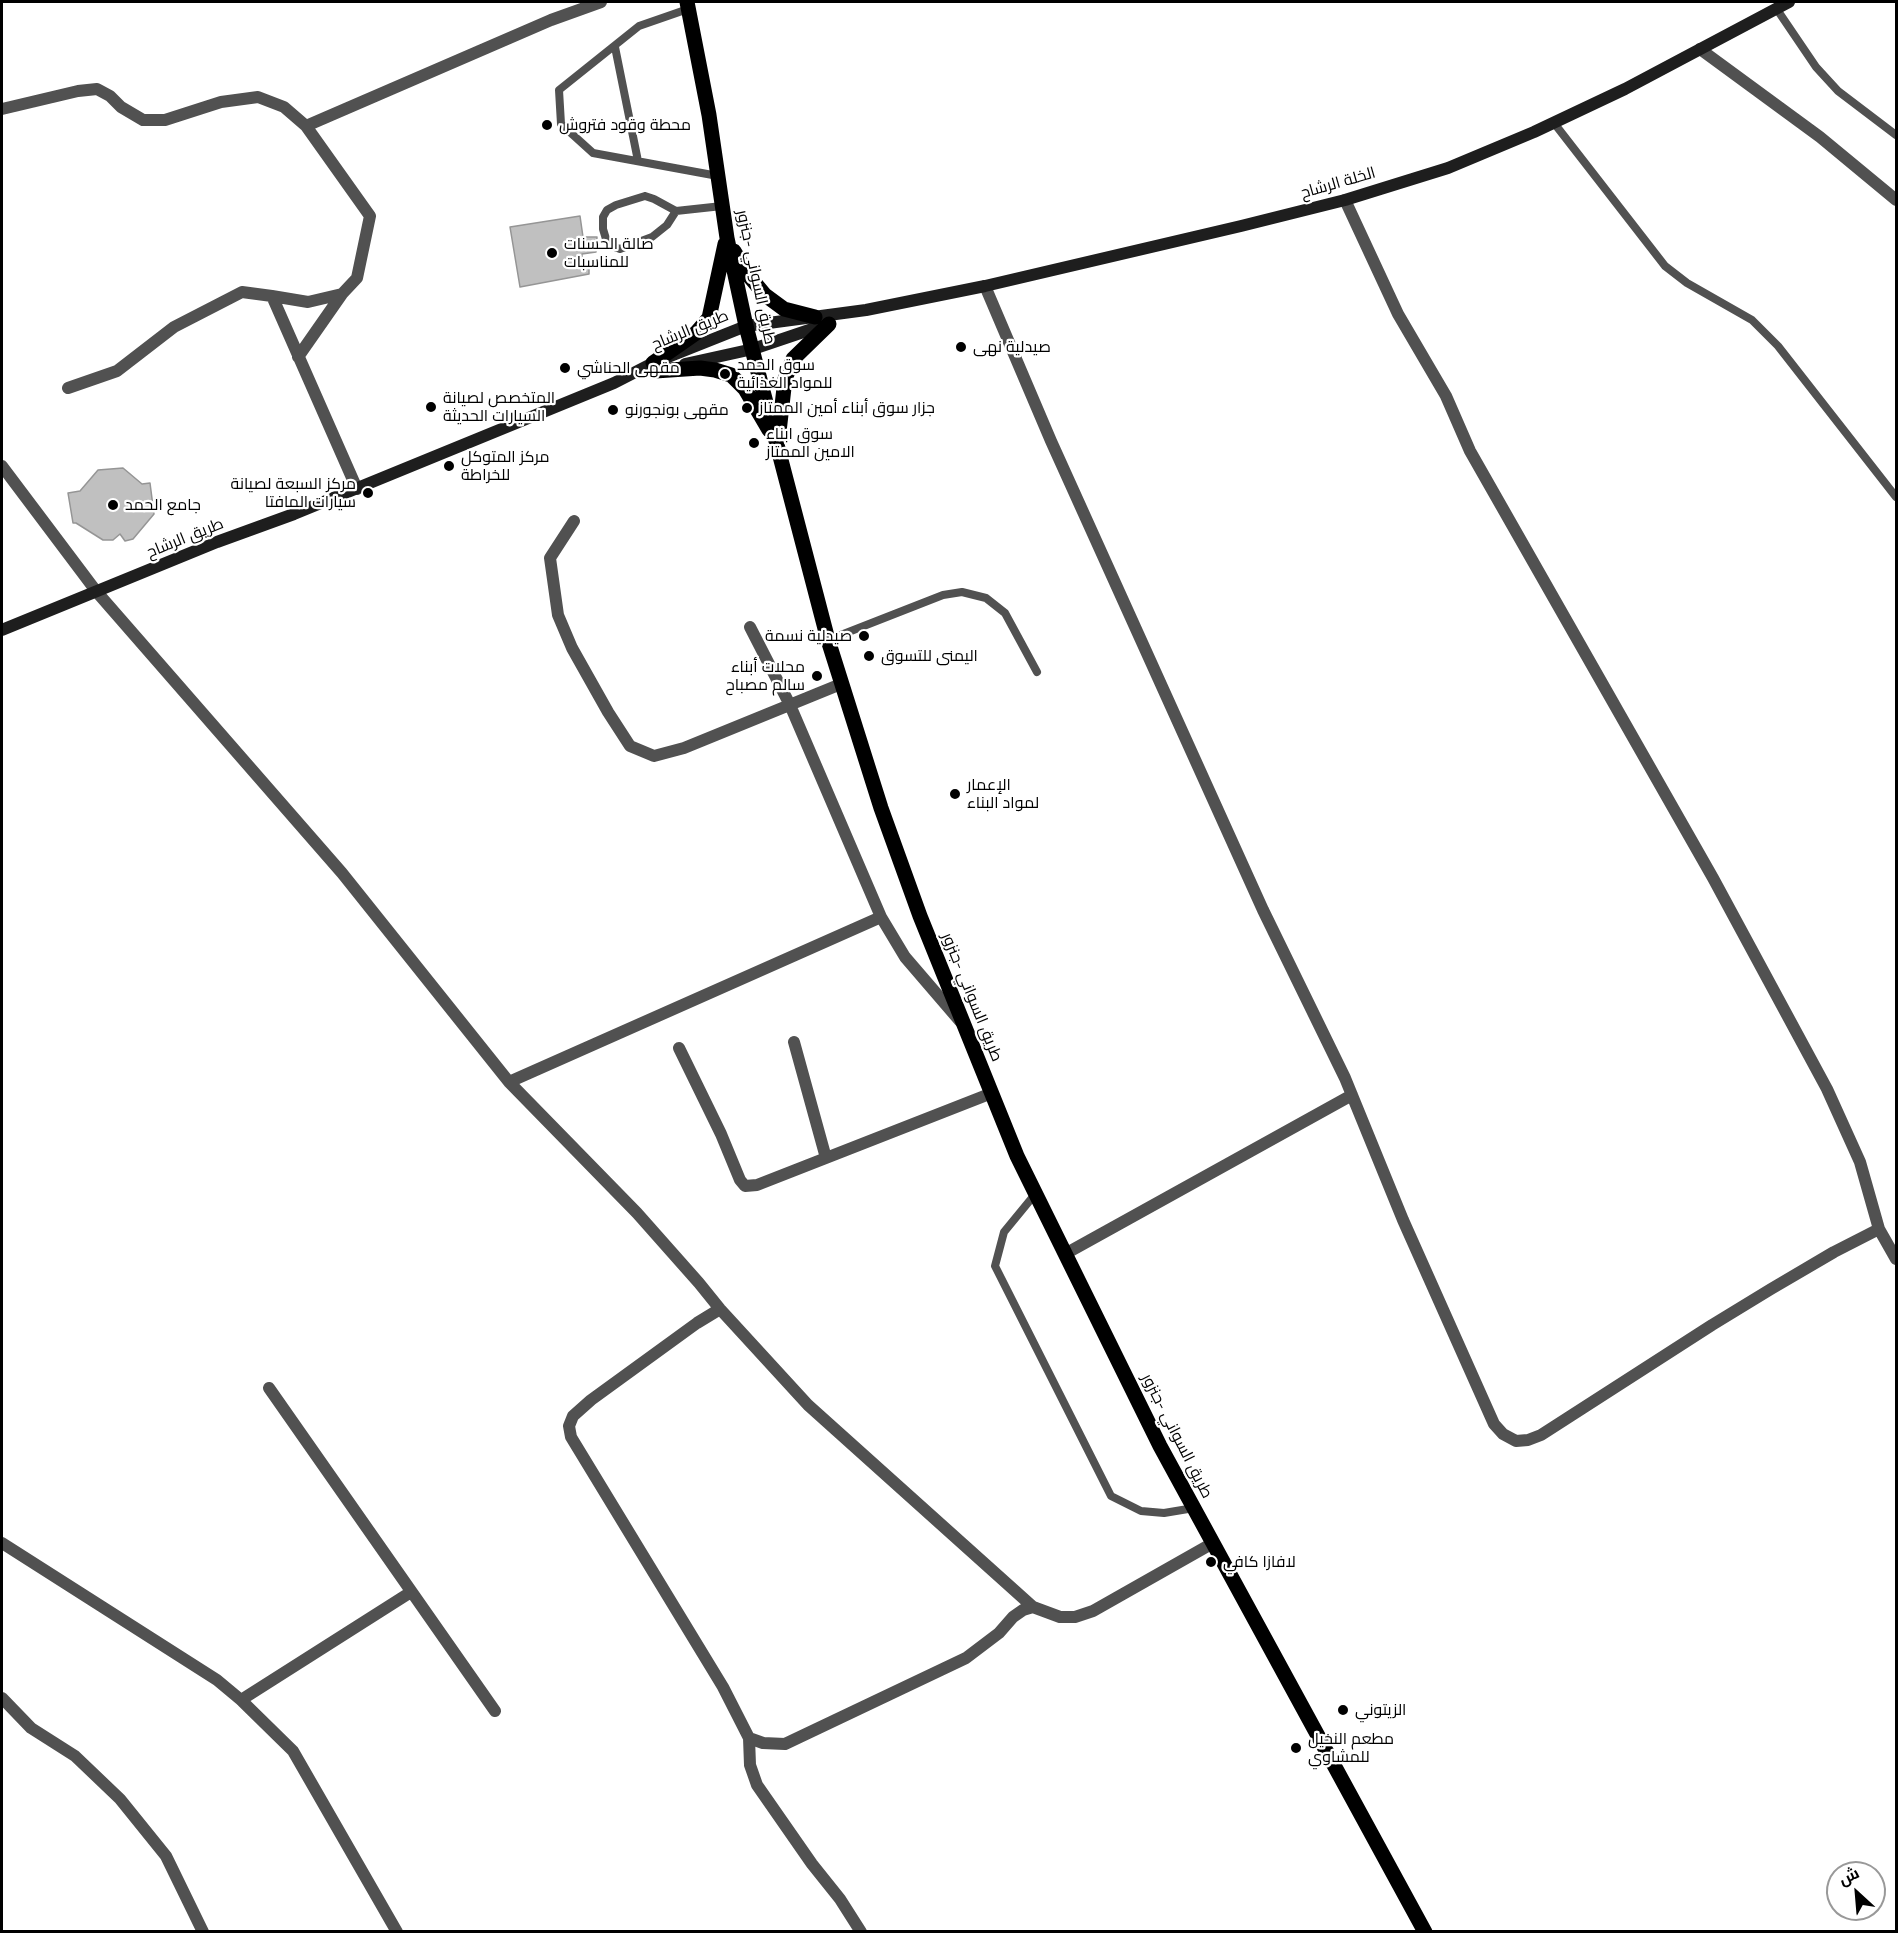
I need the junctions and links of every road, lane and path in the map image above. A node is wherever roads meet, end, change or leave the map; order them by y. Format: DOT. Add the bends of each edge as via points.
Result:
graph roads {
  1 [pos="601,2"];
  2 [pos="1789,2"];
  3 [pos="687,5"];
  4 [pos="1776,8"];
  5 [pos="615,47"];
  6 [pos="1700,49"];
  7 [pos="2,109"];
  8 [pos="1554,123"];
  9 [pos="306,126"];
  10 [pos="1896,135"];
  11 [pos="638,161"];
  12 [pos="718,176"];
  13 [pos="1345,200"];
  14 [pos="1896,200"];
  15 [pos="722,206"];
  16 [pos="676,211"];
  17 [pos="727,238"];
  18 [pos="985,286"];
  19 [pos="342,294"];
  20 [pos="272,296"];
  21 [pos="822,320"];
  22 [pos="746,326"];
  23 [pos="753,349"];
  24 [pos="298,357"];
  25 [pos="654,367"];
  26 [pos="68,388"];
  27 [pos="780,450"];
  28 [pos="2,466"];
  29 [pos="357,489"];
  30 [pos="1896,497"];
  31 [pos="574,521"];
  32 [pos="96,591"];
  33 [pos="750,627"];
  34 [pos="2,630"];
  35 [pos="828,640"];
  36 [pos="1037,672"];
  37 [pos="841,684"];
  38 [pos="790,705"];
  39 [pos="881,917"];
  40 [pos="964,1026"];
  41 [pos="794,1042"];
  42 [pos="679,1048"];
  43 [pos="509,1082"];
  44 [pos="992,1093"];
  45 [pos="1352,1095"];
  46 [pos="826,1158"];
  47 [pos="1036,1193"];
  48 [pos="1879,1229"];
  49 [pos="1065,1254"];
  50 [pos="1896,1259"];
  51 [pos="720,1309"];
  52 [pos="269,1388"];
  53 [pos="1194,1508"];
  54 [pos="2,1543"];
  55 [pos="1213,1543"];
  56 [pos="411,1592"];
  57 [pos="1033,1607"];
  58 [pos="2,1698"];
  59 [pos="241,1700"];
  60 [pos="495,1711"];
  61 [pos="749,1738"];
  62 [pos="203,1932"];
  63 [pos="397,1932"];
  64 [pos="861,1932"];
  65 [pos="1425,1932"];
  1 -- 9 [label="street"];
  2 -- 4 [label="main road, الخلة الرشاح"];
  3 -- 5 [label="lane" via="639,26"];
  3 -- 12 [label="main road, طريق السواني -جنزور"];
  4 -- 6 [label="main road, الخلة الرشاح"];
  4 -- 10 [label="lane" via="1816,67 1838,91"];
  5 -- 11 [label="lane"];
  5 -- 11 [label="lane" via="559,90 561,124 593,153"];
  6 -- 8 [label="main road, الخلة الرشاح"];
  6 -- 14 [label="street" via="1820,137"];
  7 -- 9 [label="street" via="97,89 143,120 165,120 221,102 258,97 284,107"];
  8 -- 13 [label="main road, الخلة الرشاح" via="1448,168"];
  8 -- 30 [label="lane" via="1665,266 1752,320 1778,346"];
  9 -- 19 [label="street" via="370,216 357,279"];
  11 -- 12 [label="lane"];
  12 -- 15 [label="main road, طريق السواني -جنزور"];
  13 -- 18 [label="main road, الخلة الرشاح"];
  13 -- 48 [label="street" via="1398,314 1446,396 1470,451 1713,878 1827,1089 1860,1162"];
  15 -- 16 [label="lane"];
  15 -- 17 [label="main road, طريق السواني -جنزور"];
  16 -- 16 [label="lane" via="645,196 616,205 603,217 606,239 620,249 652,237"];
  17 -- 21 [label="main road" via="765,295 784,309"];
  17 -- 22 [label="main road, طريق السواني -جنزور"];
  17 -- 25 [label="main road" via="709,318"];
  18 -- 21 [label="main road, الخلة الرشاح"];
  18 -- 45 [label="street" via="1263,910"];
  19 -- 20 [label="street" via="308,302"];
  19 -- 24 [label="street"];
  20 -- 24 [label="street"];
  20 -- 26 [label="street" via="242,292 174,327 117,370"];
  21 -- 22 [label="main road, الخلة الرشاح"];
  21 -- 23 [label="main road, الخلة الرشاح"];
  21 -- 27 [label="main road" via="793,359 785,379 779,420"];
  22 -- 23 [label="main road, طريق السواني -جنزور"];
  22 -- 25 [label="main road, طريق الرشاح"];
  23 -- 25 [label="main road, طريق الرشاح"];
  23 -- 27 [label="main road, طريق السواني -جنزور"];
  24 -- 29 [label="street"];
  25 -- 27 [label="main road" via="700,368 731,375 745,389"];
  25 -- 29 [label="main road, طريق الرشاح"];
  27 -- 35 [label="main road, طريق السواني -جنزور"];
  28 -- 32 [label="street"];
  29 -- 32 [label="main road, طريق الرشاح"];
  31 -- 38 [label="street" via="550,558 558,615 572,648 630,746 654,756 684,748"];
  32 -- 34 [label="main road, طريق الرشاح"];
  32 -- 43 [label="street" via="342,873"];
  33 -- 38 [label="street"];
  35 -- 36 [label="lane" via="943,595 962,592 986,598 1005,613"];
  35 -- 37 [label="main road, طريق السواني -جنزور"];
  37 -- 38 [label="street"];
  37 -- 40 [label="main road, طريق السواني -جنزور" via="893,841"];
  38 -- 39 [label="street"];
  39 -- 40 [label="street" via="905,957"];
  39 -- 43 [label="street"];
  40 -- 44 [label="main road, طريق السواني -جنزور"];
  41 -- 46 [label="street"];
  42 -- 46 [label="street" via="745,1186"];
  43 -- 51 [label="street" via="637,1213"];
  44 -- 46 [label="street"];
  44 -- 47 [label="main road, طريق السواني -جنزور"];
  45 -- 48 [label="street" via="1494,1424 1516,1441 1541,1435 1712,1325"];
  45 -- 49 [label="street"];
  47 -- 49 [label="main road, طريق السواني -جنزور"];
  47 -- 53 [label="lane" via="1004,1232 995,1266 1112,1496 1141,1511 1164,1513"];
  48 -- 50 [label="street"];
  49 -- 53 [label="main road, طريق السواني -جنزور"];
  51 -- 57 [label="street" via="808,1405"];
  51 -- 61 [label="street" via="591,1400 573,1416 569,1426 571,1437 723,1688"];
  52 -- 56 [label="street"];
  53 -- 55 [label="main road, طريق السواني -جنزور"];
  54 -- 59 [label="street" via="217,1680"];
  55 -- 57 [label="street" via="1093,1611 1060,1617"];
  55 -- 65 [label="main road, طريق السواني -جنزور"];
  56 -- 59 [label="street"];
  56 -- 60 [label="street"];
  57 -- 61 [label="street" via="1012,1617 999,1633 966,1658 785,1744"];
  58 -- 62 [label="street" via="31,1728 75,1756 120,1799 166,1856"];
  59 -- 63 [label="street" via="292,1751"];
  61 -- 64 [label="street" via="750,1765 757,1785"];
}
